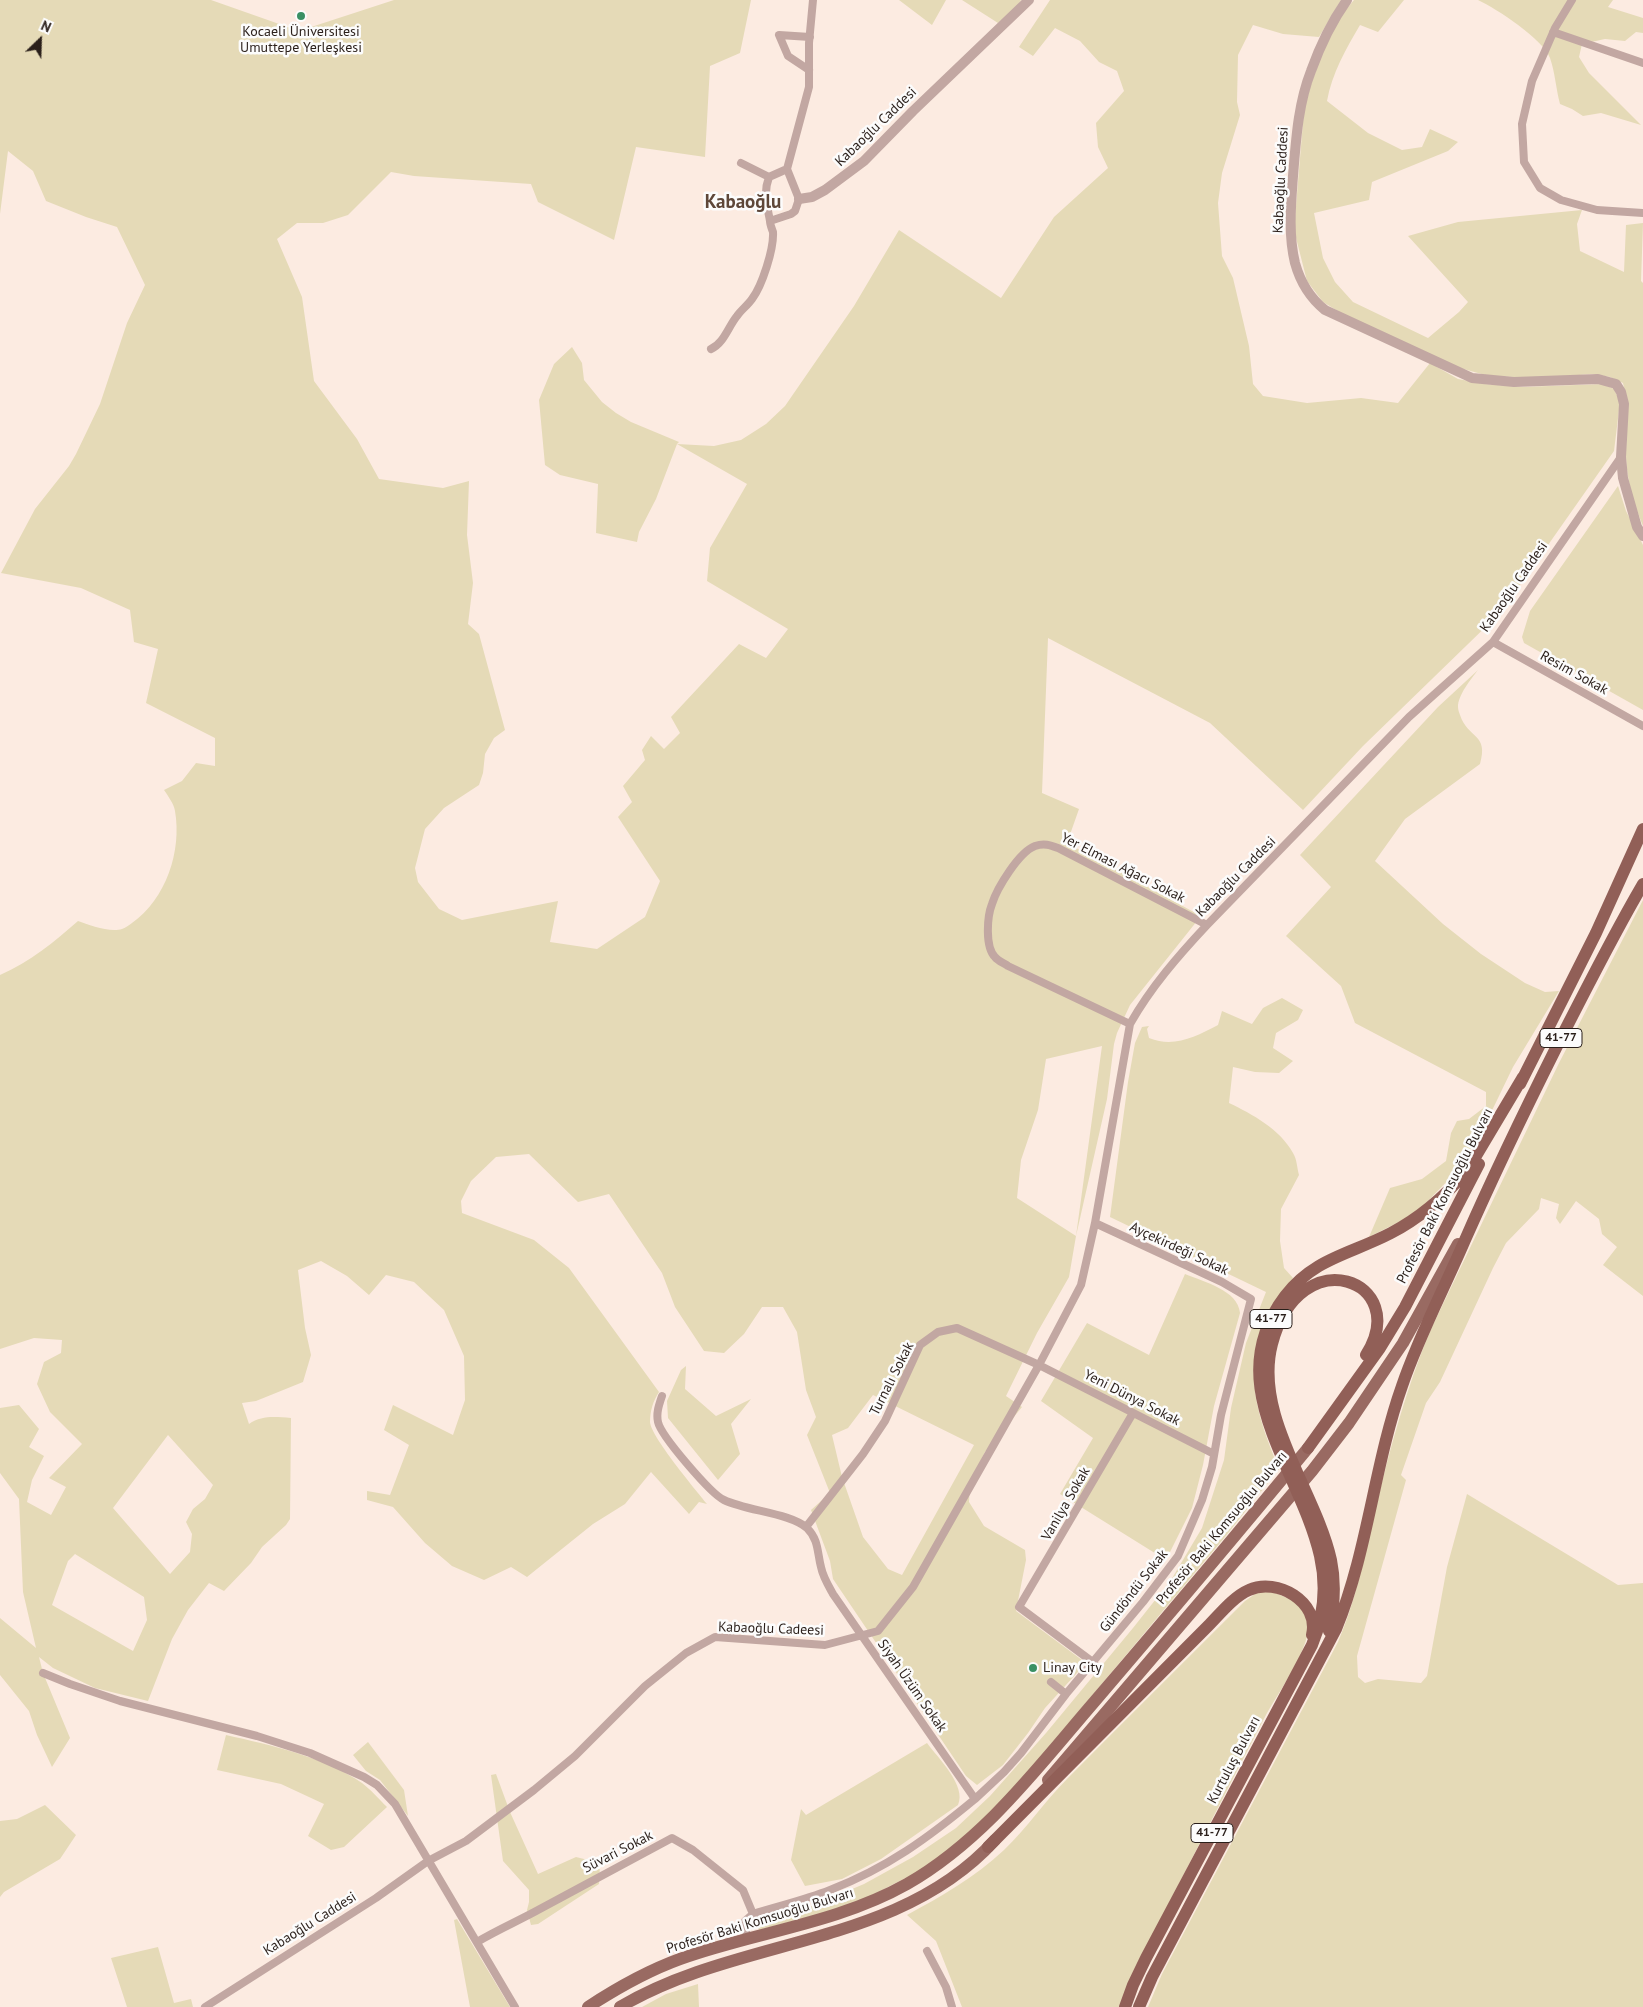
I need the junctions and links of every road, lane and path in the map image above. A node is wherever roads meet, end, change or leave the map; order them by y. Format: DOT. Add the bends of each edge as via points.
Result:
graph roads {
  1 [pos="814,0"];
  2 [pos="1029,0"];
  3 [pos="1347,0"];
  4 [pos="1572,0"];
  5 [pos="1553,32"];
  6 [pos="810,37"];
  7 [pos="1643,63"];
  8 [pos="809,70"];
  9 [pos="741,163"];
  10 [pos="787,169"];
  11 [pos="769,177"];
  12 [pos="799,200"];
  13 [pos="1643,212"];
  14 [pos="770,221"];
  15 [pos="711,349"];
  16 [pos="1621,458"];
  17 [pos="1643,536"];
  18 [pos="1493,642"];
  19 [pos="1643,726"];
  20 [pos="1643,829"];
  21 [pos="1643,884"];
  22 [pos="1207,925"];
  23 [pos="1130,1024"];
  24 [pos="1523,1077"];
  25 [pos="1484,1194"];
  26 [pos="1095,1223"];
  27 [pos="1250,1299"];
  28 [pos="1039,1365"];
  29 [pos="662,1396"];
  30 [pos="1133,1413"];
  31 [pos="1308,1448"];
  32 [pos="1214,1454"];
  33 [pos="806,1527"];
  34 [pos="862,1635"];
  35 [pos="1303,1661"];
  36 [pos="1094,1663"];
  37 [pos="1315,1668"];
  38 [pos="43,1673"];
  39 [pos="1051,1682"];
  40 [pos="1066,1694"];
  41 [pos="975,1799"];
  42 [pos="988,1847"];
  43 [pos="428,1861"];
  44 [pos="753,1914"];
  45 [pos="749,1940"];
  46 [pos="477,1942"];
  47 [pos="927,1951"];
  48 [pos="205,2007"];
  49 [pos="515,2007"];
  50 [pos="588,2007"];
  51 [pos="620,2007"];
  52 [pos="952,2007"];
  53 [pos="1125,2007"];
  54 [pos="1139,2007"];
  1 -- 6 [label="street"];
  2 -- 12 [label="street, Kabaoğlu Caddesi" via="864,161 825,190"];
  3 -- 16 [label="street, Kabaoğlu Caddesi" via="1311,70 1298,121 1291,234 1295,264 1308,292 1315,303 1332,314 1472,378 1523,382 1598,379 1616,384 1624,404"];
  4 -- 5 [label="street"];
  5 -- 7 [label="street"];
  5 -- 13 [label="street" via="1532,81 1522,124 1524,162 1540,188 1561,200 1597,210"];
  6 -- 8 [label="street"];
  6 -- 8 [label="street" via="779,35 788,56"];
  8 -- 10 [label="street" via="809,87"];
  9 -- 11 [label="street"];
  10 -- 11 [label="street"];
  10 -- 12 [label="street"];
  11 -- 14 [label="street" via="765,195"];
  12 -- 14 [label="street" via="791,214"];
  14 -- 15 [label="street" via="771,245 759,287 720,342"];
  16 -- 17 [label="street" via="1629,503"];
  16 -- 18 [label="street, Kabaoğlu Caddesi"];
  18 -- 19 [label="street, Resim Sokak"];
  18 -- 22 [label="street, Kabaoğlu Caddesi" via="1409,717"];
  20 -- 24 [label="highway, Profesör Baki Komsuoğlu Bulvarı / 41-77" via="1596,933"];
  21 -- 25 [label="highway, 41-77" via="1573,1014"];
  22 -- 23 [label="street, Kabaoğlu Caddesi" via="1162,977"];
  22 -- 23 [label="street, Yer Elması Ağacı Sokak" via="1058,848 1046,844 1022,854 991,905 988,933 995,958"];
  23 -- 26 [label="street, Kabaoğlu Caddesi"];
  24 -- 31 [label="highway, Profesör Baki Komsuoğlu Bulvarı" via="1405,1307 1380,1348"];
  24 -- 35 [label="highway, 41-77" via="1456,1183 1404,1226 1318,1265 1296,1283 1278,1305 1266,1332 1258,1376 1262,1406 1320,1555 1323,1574 1321,1620"];
  25 -- 37 [label="highway, 41-77" via="1403,1380 1349,1595 1336,1629"];
  25 -- 42 [label="main road" via="1403,1343 1312,1471"];
  26 -- 27 [label="street, Ayçekirdeği Sokak" via="1222,1282"];
  26 -- 28 [label="street, Kabaoğlu Caddesi" via="1081,1285"];
  27 -- 32 [label="street, Gündöndü Sokak"];
  28 -- 30 [label="street, Yeni Dünya Sokak"];
  28 -- 33 [label="street, Turnalı Sokak" via="957,1328 938,1332 920,1345 885,1421"];
  28 -- 34 [label="street, Kabaoğlu Cadeesi" via="913,1587 878,1631"];
  29 -- 33 [label="street" via="658,1413 660,1427 708,1488 742,1507 792,1520"];
  30 -- 32 [label="street, Yeni Dünya Sokak"];
  30 -- 36 [label="street, Vanilya Sokak" via="1019,1608"];
  31 -- 37 [label="highway" via="1372,1347 1378,1329 1378,1312 1364,1290 1339,1280 1316,1283 1295,1299 1277,1329 1268,1366 1268,1385 1277,1420 1332,1562 1332,1612"];
  31 -- 45 [label="main road, Profesör Baki Komsuoğlu Bulvarı" via="1013,1796 961,1846 906,1885 861,1906"];
  32 -- 36 [label="street, Gündöndü Sokak" via="1202,1500 1178,1556"];
  33 -- 34 [label="street, Siyah Üzüm Sokak" via="814,1537 824,1577"];
  34 -- 41 [label="street, Siyah Üzüm Sokak"];
  34 -- 43 [label="street, Kabaoğlu Cadeesi" via="825,1645 714,1637 686,1653 645,1686 575,1756 534,1790 466,1841"];
  35 -- 42 [label="highway" via="1313,1629 1307,1609 1291,1593 1277,1587 1248,1590 1228,1606"];
  35 -- 53 [label="highway, Kurtuluş Bulvarı / 41-77" via="1146,1958"];
  36 -- 40 [label="street, Gündöndü Sokak"];
  37 -- 54 [label="highway, Kurtuluş Bulvarı / 41-77"];
  38 -- 43 [label="street" via="120,1701 285,1744 349,1769 377,1785 395,1804"];
  39 -- 40 [label="street"];
  40 -- 41 [label="street, Gündöndü Sokak" via="1021,1753"];
  41 -- 44 [label="street" via="908,1852 870,1873 828,1891"];
  42 -- 51 [label="main road" via="935,1889 891,1912 837,1932 686,1975"];
  43 -- 46 [label="street"];
  43 -- 48 [label="street, Kabaoğlu Caddesi"];
  44 -- 45 [label="street" via="746,1921"];
  44 -- 46 [label="street, Süvari Sokak" via="743,1890 693,1850 672,1838"];
  45 -- 50 [label="main road, Profesör Baki Komsuoğlu Bulvarı" via="663,1966 632,1980"];
  46 -- 49 [label="street"];
  47 -- 52 [label="street" via="946,1987"];
}
